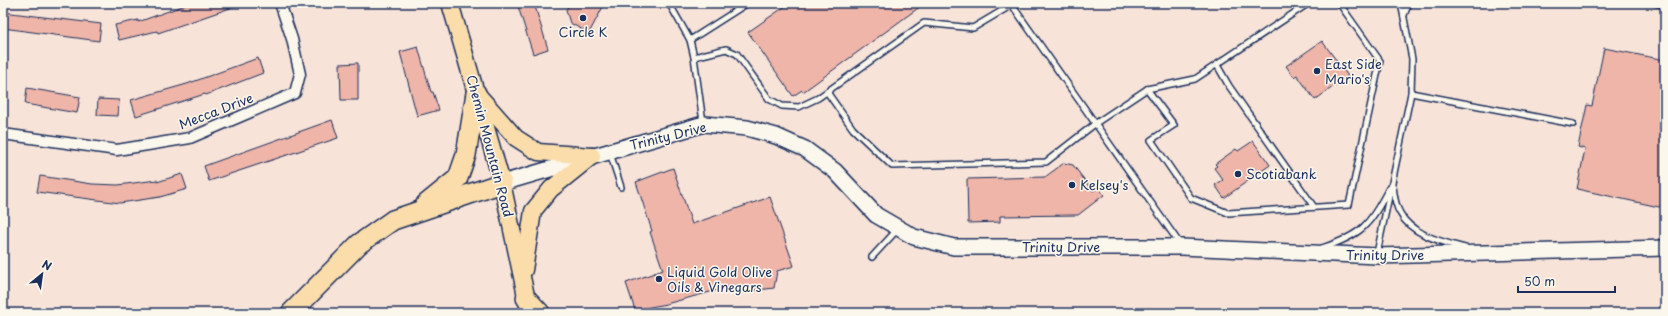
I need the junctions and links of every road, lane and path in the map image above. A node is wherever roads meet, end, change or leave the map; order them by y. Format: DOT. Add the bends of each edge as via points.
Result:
graph roads {
  1 [pos="280,3"];
  2 [pos="450,3"];
  3 [pos="669,3"];
  4 [pos="748,3"];
  5 [pos="1309,3"];
  6 [pos="1339,3"];
  7 [pos="1401,3"];
  8 [pos="1410,3"];
  9 [pos="1655,3"];
  10 [pos="1014,4"];
  11 [pos="1665,5"];
  12 [pos="1404,16"];
  13 [pos="690,40"];
  14 [pos="694,57"];
  15 [pos="1217,65"];
  16 [pos="1147,89"];
  17 [pos="827,92"];
  18 [pos="1411,92"];
  19 [pos="476,93"];
  20 [pos="1096,123"];
  21 [pos="704,124"];
  22 [pos="1573,124"];
  23 [pos="3,134"];
  24 [pos="609,152"];
  25 [pos="592,156"];
  26 [pos="502,182"];
  27 [pos="1392,182"];
  28 [pos="621,187"];
  29 [pos="1314,207"];
  30 [pos="416,212"];
  31 [pos="899,228"];
  32 [pos="1658,246"];
  33 [pos="1182,247"];
  34 [pos="1308,253"];
  35 [pos="1485,253"];
  36 [pos="1377,256"];
  37 [pos="872,257"];
  38 [pos="526,297"];
  39 [pos="291,313"];
  40 [pos="540,313"];
  1 -- 23 [label="street, Mecca Drive" via="300,74 295,93 190,138 117,150"];
  2 -- 19 [label="main road, Chemin Mountain Road"];
  3 -- 13 [label="lane"];
  4 -- 13 [label="lane"];
  5 -- 15 [label="lane"];
  6 -- 29 [label="lane" via="1380,61 1349,204"];
  7 -- 12 [label="lane"];
  8 -- 12 [label="lane"];
  9 -- 11 [label="lane"];
  10 -- 17 [label="lane" via="973,28 924,23"];
  10 -- 20 [label="lane"];
  12 -- 18 [label="lane" via="1412,58"];
  13 -- 14 [label="lane"];
  14 -- 17 [label="lane" via="726,49 737,54 769,99 782,106 799,107"];
  14 -- 21 [label="lane"];
  15 -- 16 [label="lane" via="1195,79"];
  15 -- 29 [label="lane"];
  16 -- 20 [label="lane"];
  16 -- 29 [label="lane" via="1174,125 1151,140 1191,198 1228,213"];
  17 -- 20 [label="lane" via="853,129 892,166 1046,162"];
  18 -- 22 [label="lane"];
  18 -- 27 [label="lane"];
  19 -- 25 [label="main road" via="516,138 538,152"];
  19 -- 26 [label="main road, Chemin Mountain Road"];
  19 -- 30 [label="highway" via="466,155 458,178"];
  20 -- 33 [label="lane"];
  21 -- 24 [label="street, Trinity Drive"];
  21 -- 31 [label="street, Trinity Drive" via="747,128 776,136 805,149 835,171 876,215"];
  24 -- 25 [label="street, Trinity Drive"];
  24 -- 28 [label="lane"];
  25 -- 26 [label="street, Trinity Drive"];
  25 -- 38 [label="main road" via="552,189 533,210"];
  26 -- 30 [label="highway"];
  26 -- 38 [label="main road, Chemin Mountain Road"];
  27 -- 34 [label="lane" via="1376,214 1365,226 1350,237"];
  27 -- 35 [label="lane" via="1400,213 1415,229 1444,242"];
  27 -- 36 [label="lane"];
  30 -- 39 [label="highway" via="393,220 359,244"];
  31 -- 33 [label="street, Trinity Drive" via="914,237 954,247"];
  31 -- 37 [label="lane"];
  32 -- 35 [label="street, Trinity Drive"];
  33 -- 34 [label="street, Trinity Drive"];
  34 -- 36 [label="street, Trinity Drive"];
  35 -- 36 [label="street, Trinity Drive"];
  38 -- 40 [label="highway"];
}
